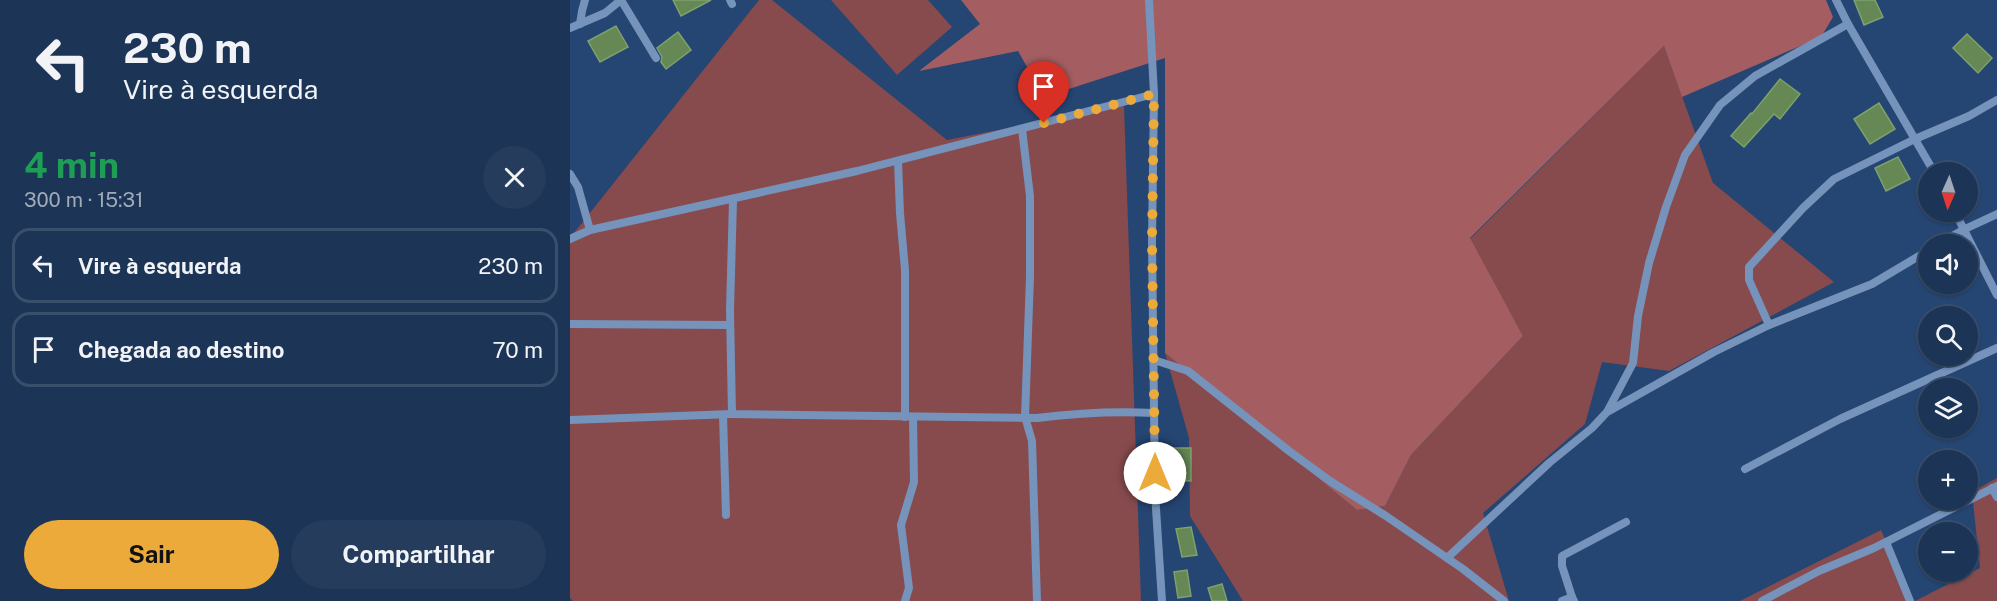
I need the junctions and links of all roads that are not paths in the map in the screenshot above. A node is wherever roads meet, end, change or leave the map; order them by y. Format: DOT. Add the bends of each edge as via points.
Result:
graph roads {
  1 [pos="585,0"];
  2 [pos="621,0"];
  3 [pos="1149,0"];
  4 [pos="1836,0"];
  5 [pos="580,24"];
  6 [pos="1848,24"];
  7 [pos="570,28"];
  8 [pos="656,58"];
  9 [pos="1154,94"];
  10 [pos="1997,100"];
  11 [pos="1022,129"];
  12 [pos="1915,140"];
  13 [pos="898,161"];
  14 [pos="1928,162"];
  15 [pos="570,174"];
  16 [pos="734,200"];
  17 [pos="1997,214"];
  18 [pos="1961,222"];
  19 [pos="1965,229"];
  20 [pos="590,230"];
  21 [pos="1956,234"];
  22 [pos="570,239"];
  23 [pos="1918,257"];
  24 [pos="1997,295"];
  25 [pos="570,324"];
  26 [pos="730,325"];
  27 [pos="1769,325"];
  28 [pos="1997,348"];
  29 [pos="1154,360"];
  30 [pos="1607,412"];
  31 [pos="1154,413"];
  32 [pos="728,414"];
  33 [pos="909,417"];
  34 [pos="1025,417"];
  35 [pos="570,420"];
  36 [pos="1745,469"];
  37 [pos="1995,487"];
  38 [pos="1997,497"];
  39 [pos="726,515"];
  40 [pos="1626,522"];
  41 [pos="1886,542"];
  42 [pos="1447,558"];
  43 [pos="1573,599"];
  44 [pos="905,601"];
  45 [pos="1037,601"];
  46 [pos="1162,601"];
  47 [pos="1504,601"];
  48 [pos="1562,601"];
  49 [pos="1762,601"];
  50 [pos="1910,601"];
  1 -- 5 [label="street"];
  2 -- 5 [label="street" via="605,13"];
  2 -- 8 [label="street"];
  3 -- 9 [label="street"];
  4 -- 6 [label="street"];
  5 -- 7 [label="street"];
  6 -- 12 [label="street"];
  6 -- 30 [label="street" via="1755,76 1720,105 1685,155 1649,263 1633,363"];
  9 -- 11 [label="street"];
  9 -- 29 [label="street"];
  10 -- 12 [label="street"];
  11 -- 13 [label="street"];
  11 -- 34 [label="street" via="1030,196"];
  12 -- 14 [label="street"];
  12 -- 27 [label="street" via="1834,179 1749,267 1749,280"];
  13 -- 16 [label="street"];
  13 -- 33 [label="street" via="906,270"];
  15 -- 20 [label="street" via="578,187"];
  16 -- 20 [label="street"];
  16 -- 26 [label="street"];
  17 -- 19 [label="street"];
  18 -- 19 [label="street"];
  19 -- 21 [label="street"];
  19 -- 24 [label="street"];
  20 -- 22 [label="street"];
  23 -- 27 [label="street" via="1872,284"];
  25 -- 26 [label="street"];
  26 -- 32 [label="street"];
  27 -- 30 [label="street"];
  28 -- 36 [label="street" via="1840,419"];
  29 -- 31 [label="street"];
  29 -- 42 [label="street" via="1188,371 1330,481"];
  30 -- 42 [label="street"];
  31 -- 34 [label="street" via="1082,412"];
  31 -- 46 [label="street"];
  32 -- 33 [label="street"];
  32 -- 35 [label="street"];
  32 -- 39 [label="street"];
  33 -- 34 [label="street"];
  33 -- 44 [label="street" via="914,482 901,525 909,588"];
  34 -- 45 [label="street" via="1032,441"];
  37 -- 38 [label="street"];
  37 -- 41 [label="street"];
  40 -- 43 [label="street" via="1562,556"];
  41 -- 49 [label="street"];
  41 -- 50 [label="street"];
  42 -- 47 [label="street"];
  43 -- 48 [label="street"];
}
